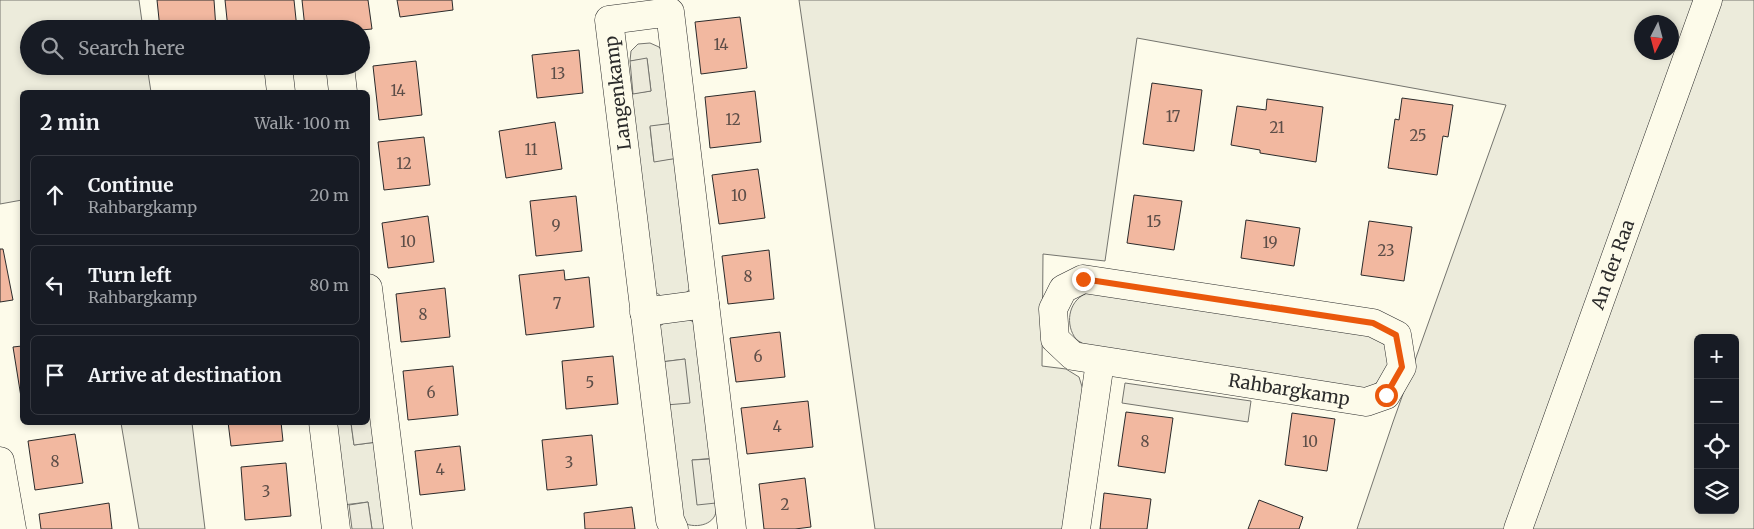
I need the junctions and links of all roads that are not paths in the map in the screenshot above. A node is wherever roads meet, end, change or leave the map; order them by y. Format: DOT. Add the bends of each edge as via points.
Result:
graph roads {
  1 [pos="1708,0"];
  2 [pos="279,75"];
  3 [pos="341,75"];
  4 [pos="281,90"];
  5 [pos="344,90"];
  6 [pos="705,304"];
  7 [pos="644,312"];
  8 [pos="370,327"];
  9 [pos="371,346"];
  10 [pos="1100,362"];
  11 [pos="323,425"];
  12 [pos="0,460"];
  13 [pos="12,529"];
  14 [pos="336,529"];
  15 [pos="398,529"];
  16 [pos="674,529"];
  17 [pos="732,529"];
  18 [pos="1076,529"];
  19 [pos="1518,529"];
  1 -- 19 [label="street, An der Raa"];
  2 -- 4 [label="street"];
  3 -- 5 [label="street"];
  6 -- 7 [label="street"];
  6 -- 7 [label="street, Langenkamp" via="670,12 609,20"];
  6 -- 17 [label="street, Langenkamp"];
  7 -- 16 [label="street, Langenkamp" via="670,520"];
  8 -- 9 [label="street"];
  9 -- 15 [label="street"];
  10 -- 10 [label="street, Rahbargkamp" via="1366,402 1386,395 1402,367 1396,335 1373,323 1083,279 1064,289 1053,309 1055,339 1073,356"];
  10 -- 18 [label="street"];
  11 -- 14 [label="street"];
  12 -- 13 [label="street"];
}
